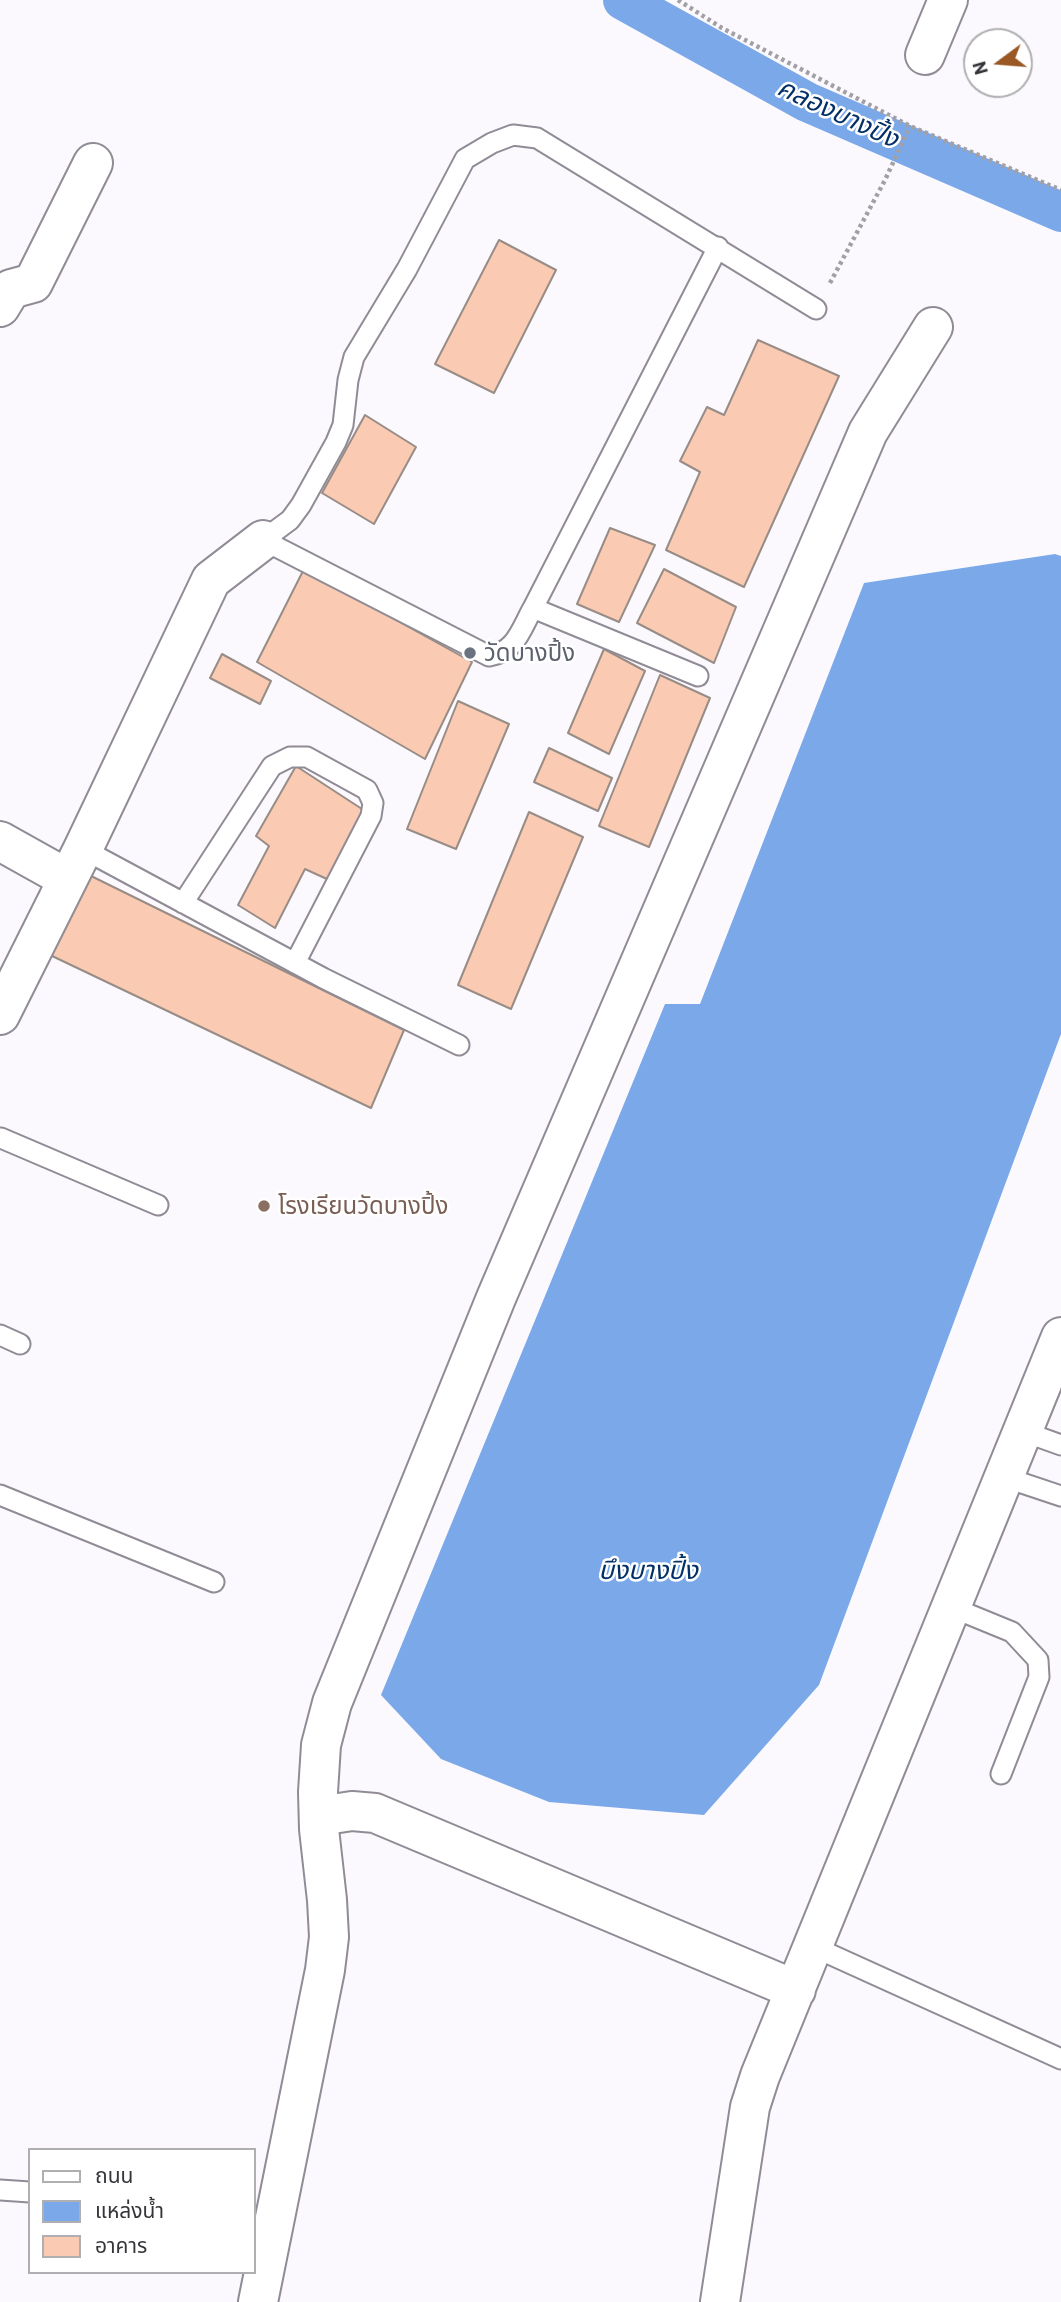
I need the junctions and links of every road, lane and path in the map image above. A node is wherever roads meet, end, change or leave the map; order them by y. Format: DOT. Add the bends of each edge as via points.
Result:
graph roads {
  1 [pos="678,0"];
  2 [pos="948,0"];
  3 [pos="925,55"];
  4 [pos="910,126"];
  5 [pos="93,163"];
  6 [pos="1061,190"];
  7 [pos="718,247"];
  8 [pos="0,307"];
  9 [pos="816,309"];
  10 [pos="933,327"];
  11 [pos="263,540"];
  12 [pos="533,608"];
  13 [pos="698,676"];
  14 [pos="0,841"];
  15 [pos="75,864"];
  16 [pos="183,903"];
  17 [pos="295,963"];
  18 [pos="0,1016"];
  19 [pos="459,1045"];
  20 [pos="0,1138"];
  21 [pos="0,1154"];
  22 [pos="158,1205"];
  23 [pos="0,1335"];
  24 [pos="1061,1336"];
  25 [pos="20,1344"];
  26 [pos="1022,1431"];
  27 [pos="1061,1445"];
  28 [pos="1004,1476"];
  29 [pos="0,1495"];
  30 [pos="1061,1496"];
  31 [pos="214,1582"];
  32 [pos="951,1607"];
  33 [pos="1001,1774"];
  34 [pos="319,1816"];
  35 [pos="814,1947"];
  36 [pos="796,1990"];
  37 [pos="1059,2051"];
  38 [pos="0,2190"];
  39 [pos="28,2192"];
  40 [pos="264,2225"];
  41 [pos="258,2302"];
  42 [pos="720,2302"];
  1 -- 4 [label="path" via="722,28"];
  2 -- 3 [label="street"];
  4 -- 6 [label="path"];
  4 -- 9 [label="path"];
  5 -- 8 [label="street" via="33,283 11,289"];
  7 -- 9 [label="lane"];
  7 -- 11 [label="lane" via="537,138 513,135 465,159 354,357 336,442 290,520"];
  7 -- 12 [label="lane"];
  10 -- 34 [label="street" via="868,432 495,1298 332,1703 321,1745"];
  11 -- 12 [label="lane" via="489,656 502,654 513,645"];
  11 -- 15 [label="street" via="211,580"];
  12 -- 13 [label="lane"];
  14 -- 15 [label="street"];
  15 -- 16 [label="lane"];
  15 -- 18 [label="street"];
  16 -- 17 [label="lane"];
  16 -- 17 [label="lane" via="272,766 290,757 307,757 367,790 373,803 371,816"];
  17 -- 19 [label="lane"];
  20 -- 21 [label="lane"];
  20 -- 22 [label="lane"];
  23 -- 25 [label="lane"];
  24 -- 26 [label="street"];
  26 -- 27 [label="lane"];
  26 -- 28 [label="street"];
  28 -- 30 [label="lane"];
  28 -- 32 [label="street"];
  29 -- 31 [label="lane"];
  32 -- 33 [label="lane" via="1012,1632 1038,1660 1039,1677"];
  32 -- 35 [label="street"];
  34 -- 36 [label="street" via="375,1813"];
  34 -- 40 [label="street" via="329,1937 325,1970"];
  35 -- 36 [label="street"];
  35 -- 37 [label="lane"];
  36 -- 42 [label="street" via="750,2106"];
  38 -- 39 [label="lane"];
  40 -- 41 [label="street"];
}
